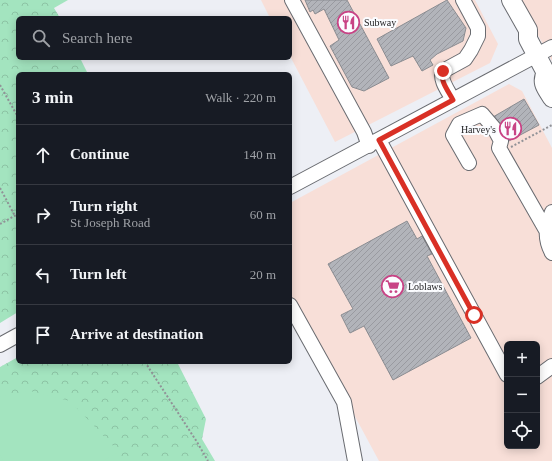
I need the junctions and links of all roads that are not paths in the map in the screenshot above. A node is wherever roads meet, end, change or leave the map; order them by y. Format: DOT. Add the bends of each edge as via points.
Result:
graph roads {
  1 [pos="292,0"];
  2 [pos="463,0"];
  3 [pos="499,0"];
  4 [pos="511,0"];
  5 [pos="528,39"];
  6 [pos="544,51"];
  7 [pos="549,74"];
  8 [pos="552,98"];
  9 [pos="453,100"];
  10 [pos="374,143"];
  11 [pos="469,163"];
  12 [pos="292,187"];
  13 [pos="549,220"];
  14 [pos="552,252"];
  15 [pos="292,309"];
  16 [pos="16,336"];
  17 [pos="0,345"];
  18 [pos="552,366"];
  19 [pos="504,370"];
  20 [pos="540,375"];
  21 [pos="355,461"];
  1 -- 10 [label="street" via="364,132"];
  2 -- 9 [label="street" via="478,28 478,36 466,59 443,71 442,79"];
  3 -- 5 [label="main road" via="519,38"];
  4 -- 5 [label="main road" via="529,33"];
  5 -- 6 [label="main road"];
  6 -- 7 [label="main road"];
  6 -- 9 [label="street"];
  7 -- 8 [label="main road" via="543,77 543,81"];
  9 -- 10 [label="street"];
  10 -- 12 [label="street"];
  10 -- 19 [label="street"];
  11 -- 13 [label="street" via="453,135 459,124 482,114 494,128 501,140 502,149"];
  13 -- 14 [label="street" via="546,238"];
  15 -- 21 [label="street" via="344,402"];
  16 -- 17 [label="street"];
  18 -- 20 [label="street"];
}
